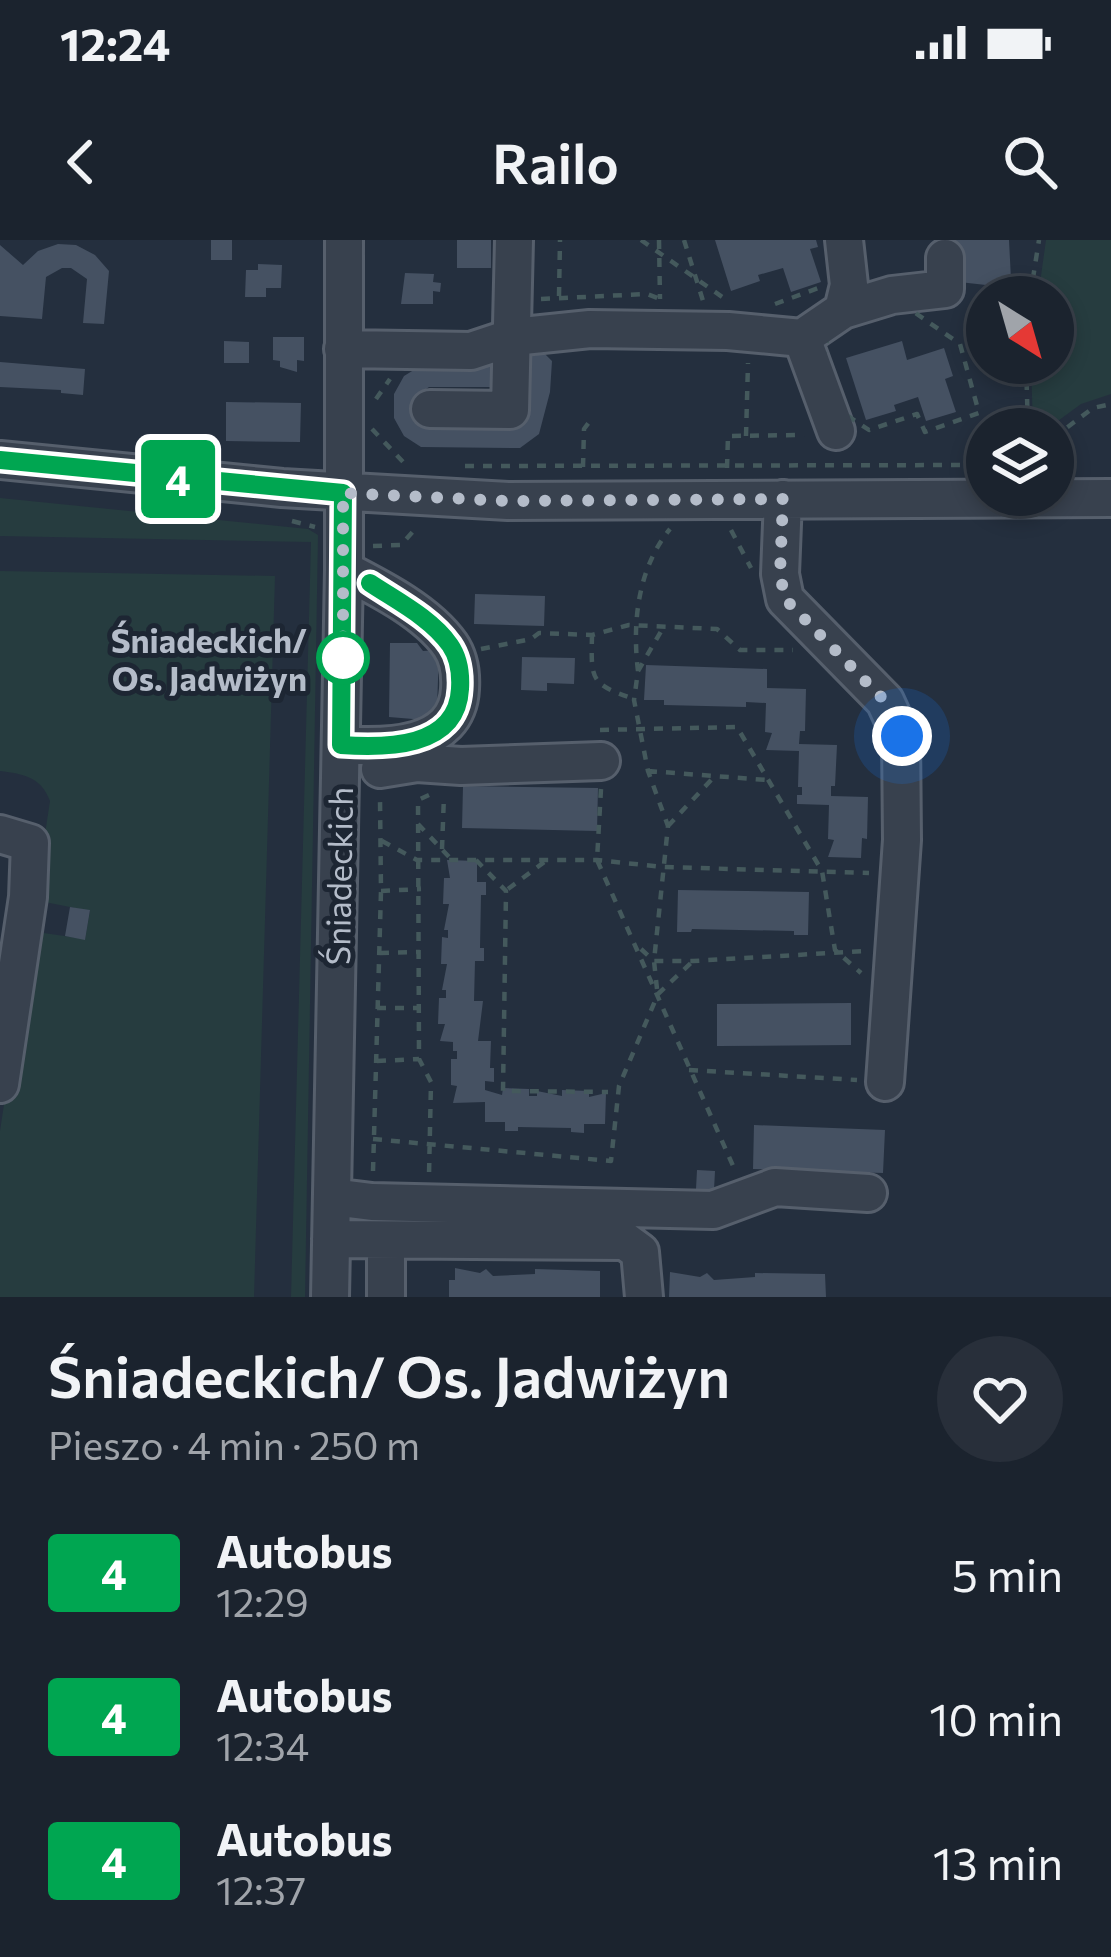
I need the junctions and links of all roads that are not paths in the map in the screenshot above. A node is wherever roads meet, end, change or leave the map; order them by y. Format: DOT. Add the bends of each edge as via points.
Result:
graph roads {
  1 [pos="344,240"];
  2 [pos="514,240"];
  3 [pos="844,240"];
  4 [pos="945,258"];
  5 [pos="838,296"];
  6 [pos="513,323"];
  7 [pos="802,338"];
  8 [pos="343,349"];
  9 [pos="430,409"];
  10 [pos="834,424"];
  11 [pos="0,460"];
  12 [pos="343,493"];
  13 [pos="1111,498"];
  14 [pos="783,499"];
  15 [pos="344,569"];
  16 [pos="341,757"];
  17 [pos="602,760"];
  18 [pos="0,834"];
  19 [pos="885,1082"];
  20 [pos="0,1084"];
  21 [pos="868,1193"];
  22 [pos="332,1196"];
  23 [pos="331,1239"];
  24 [pos="386,1240"];
  25 [pos="330,1297"];
  26 [pos="386,1297"];
  27 [pos="644,1297"];
  1 -- 8 [label="street, Śniadeckich"];
  2 -- 6 [label="street"];
  3 -- 5 [label="street" via="848,285"];
  4 -- 5 [label="street" via="945,289"];
  5 -- 7 [label="street"];
  6 -- 7 [label="street"];
  6 -- 8 [label="street" via="471,351"];
  6 -- 9 [label="street" via="510,410"];
  7 -- 10 [label="street"];
  8 -- 12 [label="street, Śniadeckich" via="361,426"];
  11 -- 12 [label="street"];
  12 -- 14 [label="street"];
  12 -- 15 [label="street, Śniadeckich"];
  13 -- 14 [label="street"];
  14 -- 19 [label="street" via="785,599 885,701 902,736"];
  15 -- 16 [label="street, Śniadeckich"];
  15 -- 16 [label="street" via="441,633 456,654 460,698 440,729"];
  16 -- 17 [label="street" via="379,769"];
  16 -- 22 [label="street, Śniadeckich"];
  18 -- 20 [label="street" via="30,843"];
  21 -- 22 [label="street" via="775,1187 713,1210"];
  22 -- 23 [label="street, Śniadeckich"];
  23 -- 24 [label="street"];
  23 -- 25 [label="street, Śniadeckich"];
  24 -- 26 [label="street"];
  24 -- 27 [label="street" via="625,1240 640,1252"];
}
